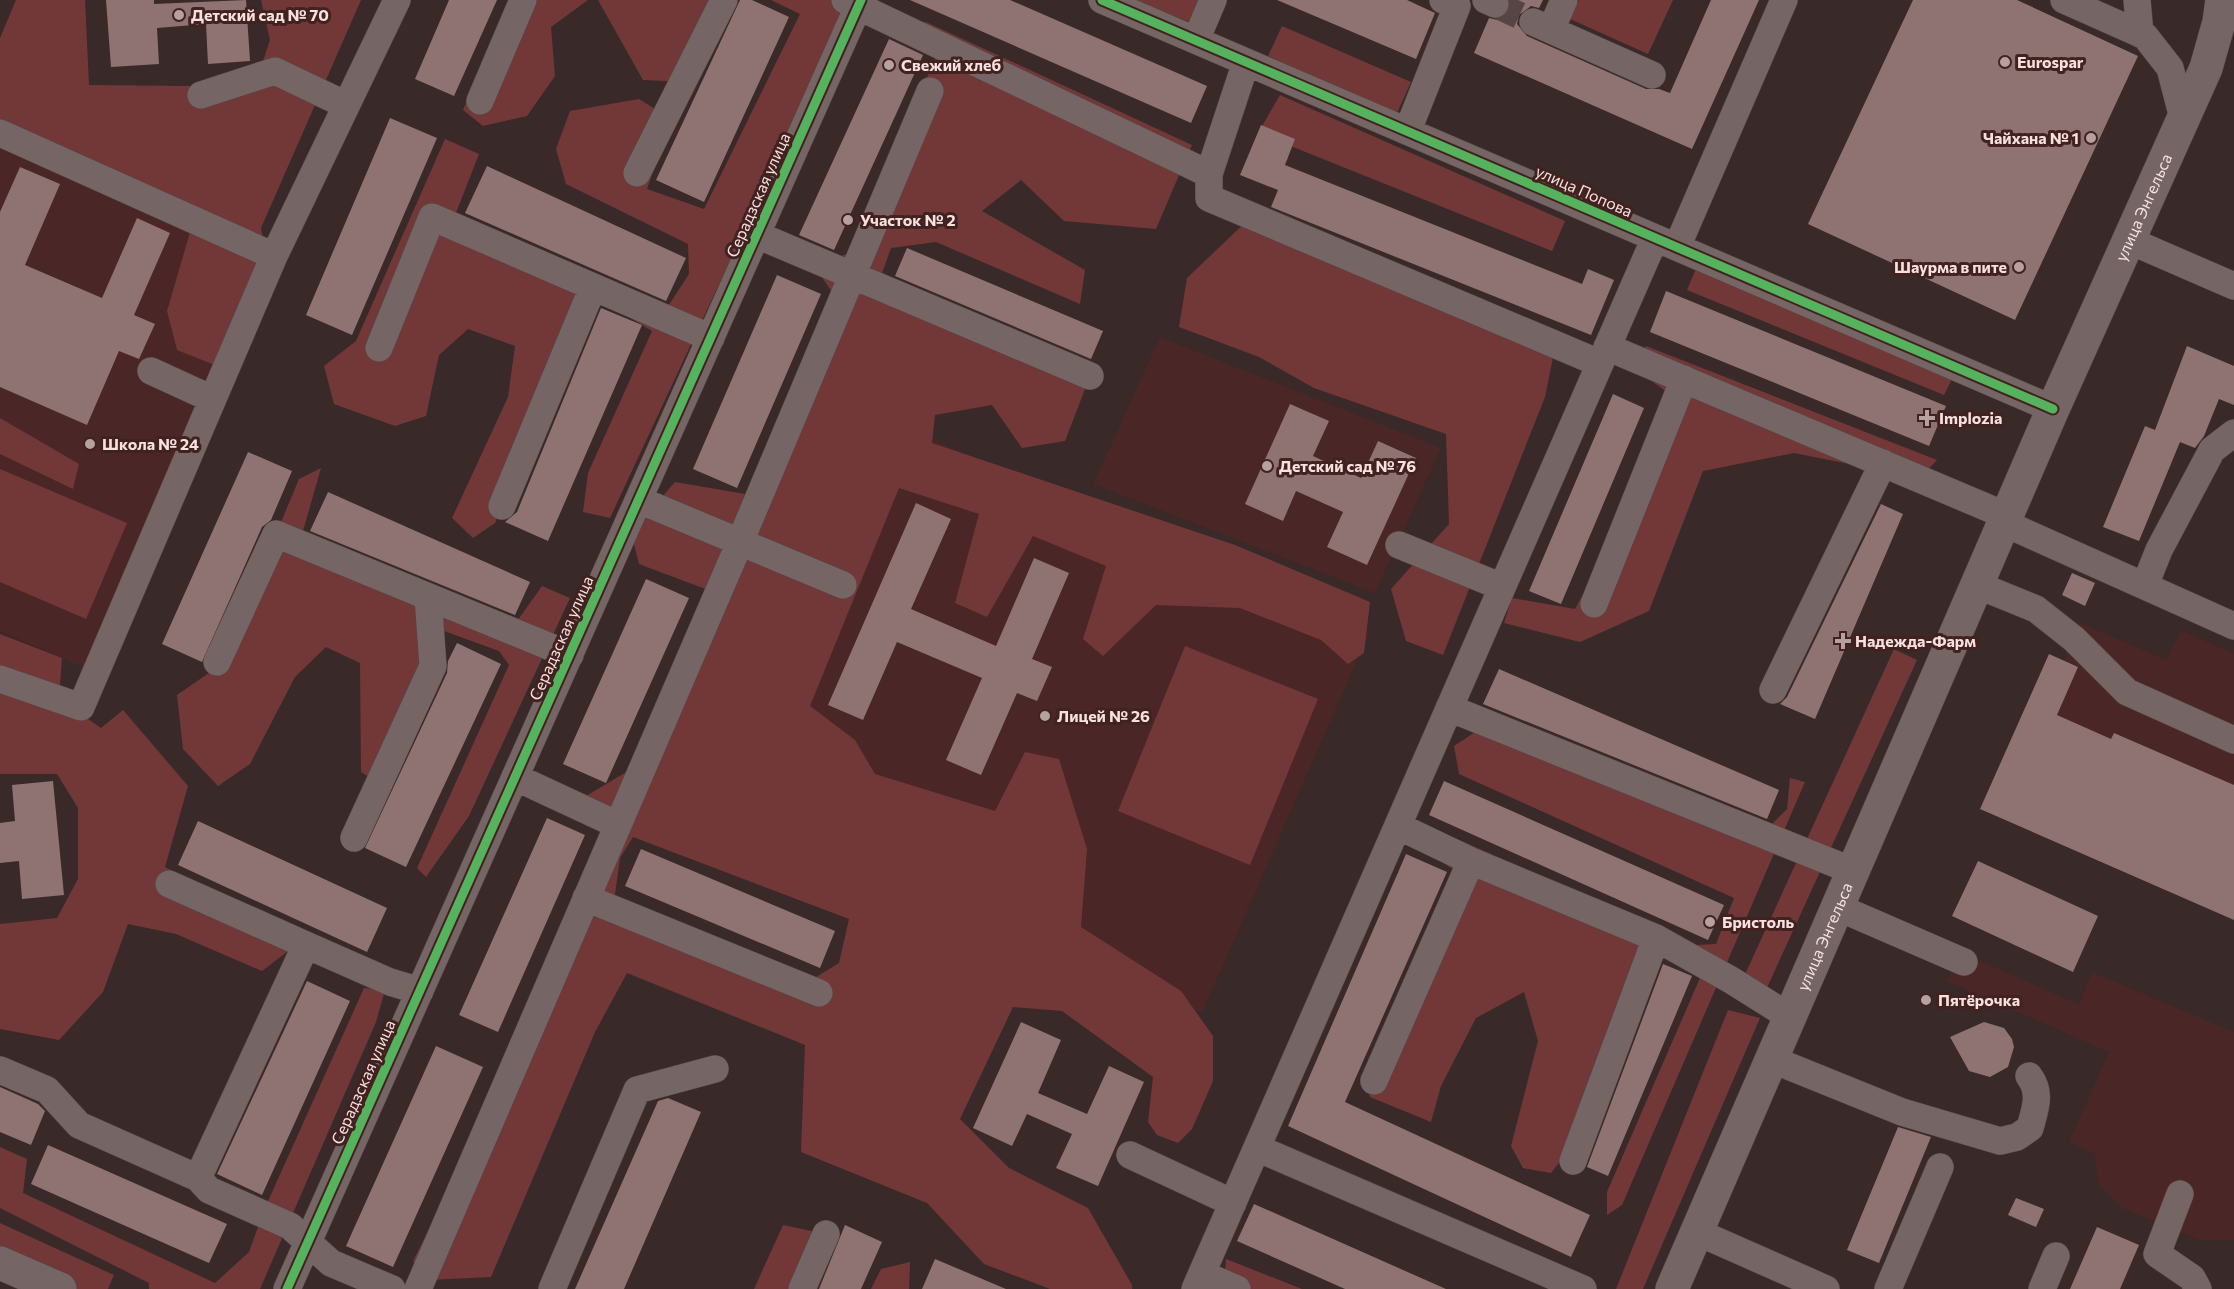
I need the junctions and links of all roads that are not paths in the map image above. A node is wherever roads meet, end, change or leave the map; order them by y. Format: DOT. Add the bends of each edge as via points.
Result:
graph roads {
  1 [pos="397,0"];
  2 [pos="523,0"];
  3 [pos="724,0"];
  4 [pos="1102,0"];
  5 [pos="1213,0"];
  6 [pos="1564,0"];
  7 [pos="1784,0"];
  8 [pos="2064,0"];
  9 [pos="2137,0"];
  10 [pos="2222,0"];
  11 [pos="855,2"];
  12 [pos="1472,2"];
  13 [pos="2140,34"];
  14 [pos="1196,40"];
  15 [pos="1246,62"];
  16 [pos="1652,75"];
  17 [pos="930,91"];
  18 [pos="201,95"];
  19 [pos="480,101"];
  20 [pos="346,105"];
  21 [pos="2183,118"];
  22 [pos="1408,130"];
  23 [pos="0,133"];
  24 [pos="637,173"];
  25 [pos="1209,174"];
  26 [pos="757,235"];
  27 [pos="2128,240"];
  28 [pos="1666,243"];
  29 [pos="274,256"];
  30 [pos="854,276"];
  31 [pos="2234,286"];
  32 [pos="593,287"];
  33 [pos="711,338"];
  34 [pos="379,348"];
  35 [pos="1603,355"];
  36 [pos="151,371"];
  37 [pos="1090,376"];
  38 [pos="1684,380"];
  39 [pos="212,399"];
  40 [pos="2053,409"];
  41 [pos="2234,433"];
  42 [pos="1883,464"];
  43 [pos="639,500"];
  44 [pos="502,506"];
  45 [pos="2006,520"];
  46 [pos="740,542"];
  47 [pos="1399,545"];
  48 [pos="843,585"];
  49 [pos="1977,585"];
  50 [pos="2145,585"];
  51 [pos="1502,587"];
  52 [pos="428,597"];
  53 [pos="1594,604"];
  54 [pos="2234,626"];
  55 [pos="570,655"];
  56 [pos="217,662"];
  57 [pos="0,679"];
  58 [pos="1773,690"];
  59 [pos="1449,708"];
  60 [pos="2234,740"];
  61 [pos="515,777"];
  62 [pos="618,825"];
  63 [pos="1398,826"];
  64 [pos="354,838"];
  65 [pos="1471,861"];
  66 [pos="1853,872"];
  67 [pos="169,884"];
  68 [pos="586,898"];
  69 [pos="1837,908"];
  70 [pos="1656,938"];
  71 [pos="306,945"];
  72 [pos="1964,962"];
  73 [pos="420,991"];
  74 [pos="819,993"];
  75 [pos="1790,1017"];
  76 [pos="1771,1059"];
  77 [pos="715,1069"];
  78 [pos="0,1070"];
  79 [pos="2029,1076"];
  80 [pos="1374,1081"];
  81 [pos="1257,1148"];
  82 [pos="1130,1155"];
  83 [pos="1573,1161"];
  84 [pos="1940,1167"];
  85 [pos="198,1178"];
  86 [pos="2180,1194"];
  87 [pos="1233,1203"];
  88 [pos="1696,1232"];
  89 [pos="826,1234"];
  90 [pos="308,1242"];
  91 [pos="2056,1256"];
  92 [pos="0,1263"];
  93 [pos="1199,1281"];
  94 [pos="60,1289"];
  95 [pos="287,1289"];
  96 [pos="392,1289"];
  97 [pos="418,1289"];
  98 [pos="552,1289"];
  99 [pos="802,1289"];
  100 [pos="1237,1289"];
  101 [pos="1583,1289"];
  102 [pos="1672,1289"];
  103 [pos="1826,1289"];
  104 [pos="1888,1289"];
  105 [pos="2042,1289"];
  106 [pos="2198,1289"];
  1 -- 20 [label="street"];
  2 -- 19 [label="street"];
  3 -- 24 [label="street"];
  4 -- 14 [label="street, улица Попова"];
  5 -- 14 [label="street"];
  6 -- 16 [label="street" via="1542,26"];
  7 -- 28 [label="street"];
  8 -- 13 [label="street"];
  9 -- 13 [label="street"];
  10 -- 21 [label="main road, улица Энгельса" via="2206,68"];
  11 -- 25 [label="street"];
  11 -- 26 [label="street, Серадзская улица"];
  12 -- 22 [label="street"];
  13 -- 21 [label="street" via="2170,68"];
  14 -- 15 [label="street, улица Попова"];
  15 -- 22 [label="street, улица Попова"];
  15 -- 25 [label="street"];
  17 -- 30 [label="street"];
  18 -- 20 [label="street" via="275,71"];
  20 -- 29 [label="street"];
  21 -- 27 [label="main road, улица Энгельса"];
  22 -- 28 [label="street, улица Попова"];
  23 -- 29 [label="street"];
  25 -- 35 [label="street" via="1209,198"];
  26 -- 30 [label="street"];
  26 -- 33 [label="street, Серадзская улица"];
  27 -- 31 [label="street"];
  27 -- 40 [label="main road, улица Энгельса"];
  28 -- 35 [label="street"];
  28 -- 40 [label="street, улица Попова"];
  29 -- 39 [label="street"];
  30 -- 37 [label="street"];
  30 -- 46 [label="street"];
  32 -- 33 [label="street"];
  32 -- 34 [label="street" via="432,217"];
  32 -- 44 [label="street"];
  33 -- 43 [label="street, Серадзская улица"];
  35 -- 38 [label="street"];
  35 -- 51 [label="street"];
  36 -- 39 [label="street"];
  38 -- 42 [label="street"];
  38 -- 53 [label="street"];
  39 -- 57 [label="street" via="81,707"];
  40 -- 45 [label="main road, улица Энгельса"];
  41 -- 50 [label="street" via="2212,450 2158,550"];
  42 -- 45 [label="street"];
  42 -- 58 [label="street"];
  43 -- 46 [label="street"];
  43 -- 55 [label="street, Серадзская улица"];
  45 -- 49 [label="main road, улица Энгельса"];
  45 -- 50 [label="street"];
  46 -- 48 [label="street"];
  46 -- 62 [label="street"];
  47 -- 51 [label="street"];
  49 -- 60 [label="street" via="2036,609 2074,639 2127,692"];
  49 -- 66 [label="main road, улица Энгельса"];
  50 -- 54 [label="street"];
  51 -- 59 [label="street"];
  52 -- 55 [label="street"];
  52 -- 56 [label="street" via="276,534"];
  52 -- 64 [label="street" via="433,666"];
  55 -- 61 [label="street, Серадзская улица"];
  59 -- 63 [label="street"];
  59 -- 66 [label="street"];
  61 -- 62 [label="street"];
  61 -- 73 [label="street, Серадзская улица"];
  62 -- 68 [label="street"];
  63 -- 65 [label="street"];
  63 -- 81 [label="street"];
  65 -- 70 [label="street"];
  65 -- 80 [label="street"];
  66 -- 69 [label="main road, улица Энгельса"];
  67 -- 71 [label="street"];
  68 -- 74 [label="street"];
  68 -- 97 [label="street"];
  69 -- 72 [label="street"];
  69 -- 75 [label="main road, улица Энгельса"];
  70 -- 75 [label="street"];
  70 -- 83 [label="street"];
  71 -- 73 [label="street"];
  71 -- 85 [label="street"];
  73 -- 90 [label="street, Серадзская улица"];
  75 -- 76 [label="main road, улица Энгельса"];
  76 -- 79 [label="street" via="1902,1112 2000,1141 2017,1137 2030,1128 2037,1101"];
  76 -- 88 [label="main road, улица Энгельса"];
  77 -- 98 [label="street" via="637,1090"];
  78 -- 85 [label="street" via="47,1090 79,1125"];
  81 -- 87 [label="street"];
  81 -- 101 [label="street"];
  82 -- 87 [label="street"];
  84 -- 104 [label="street"];
  85 -- 90 [label="street" via="209,1190 290,1226"];
  86 -- 106 [label="street" via="2157,1254 2192,1278"];
  87 -- 93 [label="street"];
  88 -- 102 [label="main road, улица Энгельса"];
  88 -- 103 [label="street"];
  89 -- 99 [label="street"];
  90 -- 95 [label="street, Серадзская улица"];
  90 -- 96 [label="street" via="331,1263"];
  91 -- 105 [label="street"];
  92 -- 94 [label="main road"];
  93 -- 100 [label="street"];
}
